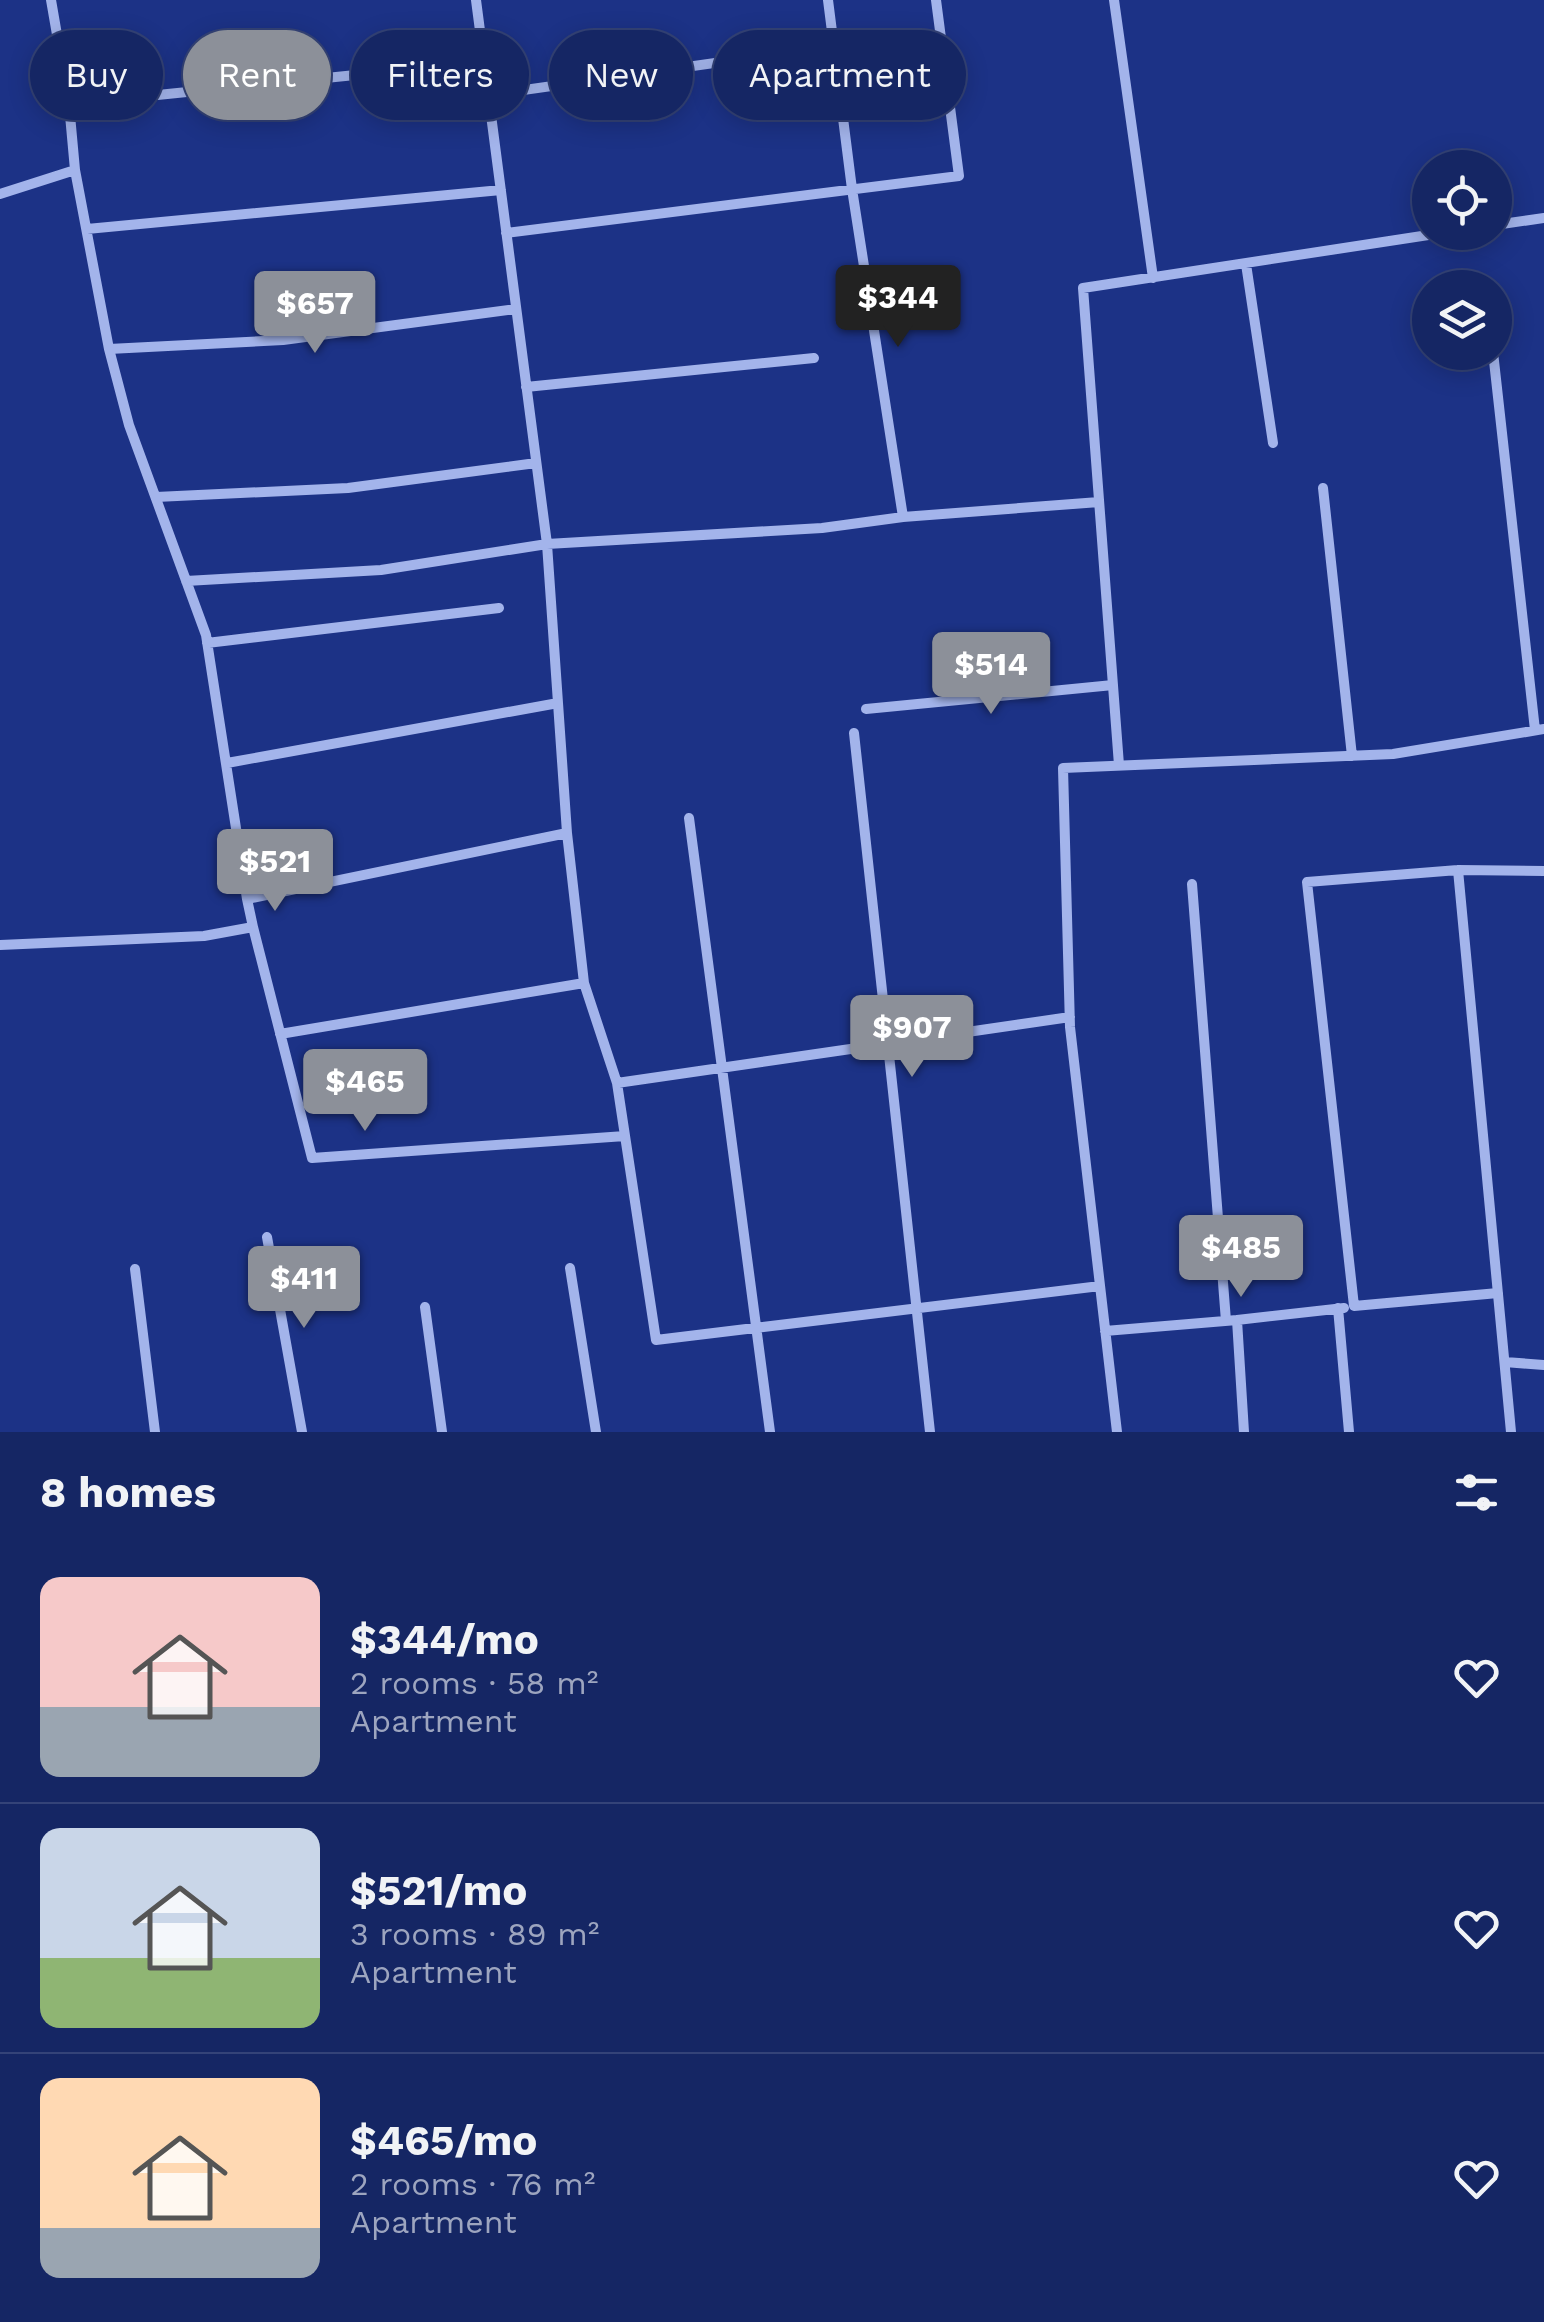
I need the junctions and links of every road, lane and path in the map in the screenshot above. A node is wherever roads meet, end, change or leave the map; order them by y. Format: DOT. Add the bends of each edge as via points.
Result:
graph roads {
  1 [pos="51,0"];
  2 [pos="476,0"];
  3 [pos="828,0"];
  4 [pos="936,0"];
  5 [pos="1114,0"];
  6 [pos="56,30"];
  7 [pos="480,30"];
  8 [pos="832,30"];
  9 [pos="713,64"];
  10 [pos="351,75"];
  11 [pos="529,90"];
  12 [pos="163,94"];
  13 [pos="70,120"];
  14 [pos="492,120"];
  15 [pos="843,120"];
  16 [pos="75,170"];
  17 [pos="501,190"];
  18 [pos="852,190"];
  19 [pos="0,194"];
  20 [pos="1544,218"];
  21 [pos="1512,223"];
  22 [pos="87,228"];
  23 [pos="506,233"];
  24 [pos="1412,238"];
  25 [pos="1246,264"];
  26 [pos="1153,278"];
  27 [pos="516,308"];
  28 [pos="109,349"];
  29 [pos="814,358"];
  30 [pos="1496,370"];
  31 [pos="526,387"];
  32 [pos="1273,444"];
  33 [pos="536,462"];
  34 [pos="1323,488"];
  35 [pos="156,496"];
  36 [pos="1099,502"];
  37 [pos="903,517"];
  38 [pos="546,544"];
  39 [pos="186,581"];
  40 [pos="499,608"];
  41 [pos="207,642"];
  42 [pos="1113,684"];
  43 [pos="558,703"];
  44 [pos="866,709"];
  45 [pos="1539,730"];
  46 [pos="854,733"];
  47 [pos="1352,756"];
  48 [pos="226,763"];
  49 [pos="1119,766"];
  50 [pos="690,818"];
  51 [pos="567,833"];
  52 [pos="1458,870"];
  53 [pos="1544,871"];
  54 [pos="1192,884"];
  55 [pos="247,899"];
  56 [pos="253,928"];
  57 [pos="0,945"];
  58 [pos="584,983"];
  59 [pos="1070,1017"];
  60 [pos="280,1034"];
  61 [pos="888,1044"];
  62 [pos="722,1068"];
  63 [pos="617,1084"];
  64 [pos="625,1136"];
  65 [pos="267,1237"];
  66 [pos="570,1268"];
  67 [pos="136,1270"];
  68 [pos="1100,1286"];
  69 [pos="1498,1294"];
  70 [pos="1354,1306"];
  71 [pos="425,1308"];
  72 [pos="917,1308"];
  73 [pos="1338,1308"];
  74 [pos="1232,1320"];
  75 [pos="756,1328"];
  76 [pos="1105,1331"];
  77 [pos="1504,1362"];
  78 [pos="1544,1365"];
  79 [pos="155,1432"];
  80 [pos="302,1432"];
  81 [pos="442,1432"];
  82 [pos="596,1432"];
  83 [pos="770,1432"];
  84 [pos="930,1432"];
  85 [pos="1117,1432"];
  86 [pos="1244,1432"];
  87 [pos="1349,1432"];
  88 [pos="1511,1432"];
  1 -- 6 [label="street"];
  2 -- 7 [label="street"];
  3 -- 8 [label="street"];
  4 -- 18 [label="street" via="959,176"];
  5 -- 26 [label="street"];
  9 -- 11 [label="street"];
  10 -- 12 [label="street"];
  13 -- 16 [label="street"];
  14 -- 17 [label="street"];
  15 -- 18 [label="street"];
  16 -- 19 [label="street"];
  16 -- 22 [label="street"];
  17 -- 22 [label="street"];
  17 -- 23 [label="street"];
  18 -- 23 [label="street"];
  18 -- 37 [label="street"];
  20 -- 21 [label="street"];
  22 -- 28 [label="street"];
  23 -- 27 [label="street"];
  24 -- 25 [label="street"];
  25 -- 26 [label="street"];
  25 -- 32 [label="street"];
  26 -- 36 [label="street" via="1083,288"];
  27 -- 28 [label="street" via="284,340"];
  27 -- 31 [label="street"];
  28 -- 35 [label="street"];
  29 -- 31 [label="street"];
  30 -- 45 [label="street"];
  31 -- 33 [label="street"];
  33 -- 35 [label="street" via="348,488"];
  33 -- 38 [label="street"];
  34 -- 47 [label="street"];
  35 -- 39 [label="street"];
  36 -- 37 [label="street"];
  36 -- 42 [label="street"];
  37 -- 38 [label="street"];
  38 -- 39 [label="street" via="381,570"];
  38 -- 43 [label="street"];
  39 -- 41 [label="street"];
  40 -- 41 [label="street"];
  41 -- 48 [label="street"];
  42 -- 44 [label="street"];
  42 -- 49 [label="street"];
  43 -- 48 [label="street"];
  43 -- 51 [label="street"];
  45 -- 47 [label="street"];
  46 -- 61 [label="street"];
  47 -- 49 [label="street"];
  48 -- 55 [label="street"];
  49 -- 59 [label="street" via="1064,768"];
  50 -- 62 [label="street"];
  51 -- 55 [label="street"];
  51 -- 58 [label="street"];
  52 -- 53 [label="street"];
  52 -- 69 [label="street"];
  52 -- 70 [label="street" via="1308,882"];
  54 -- 74 [label="street"];
  55 -- 56 [label="street"];
  56 -- 57 [label="street"];
  56 -- 60 [label="street"];
  58 -- 60 [label="street"];
  58 -- 63 [label="street"];
  59 -- 61 [label="street"];
  59 -- 68 [label="street"];
  60 -- 64 [label="street" via="312,1158"];
  61 -- 62 [label="street"];
  61 -- 72 [label="street"];
  62 -- 63 [label="street"];
  62 -- 75 [label="street"];
  63 -- 64 [label="street"];
  64 -- 75 [label="street" via="656,1340"];
  65 -- 80 [label="street"];
  66 -- 82 [label="street"];
  67 -- 79 [label="street"];
  68 -- 72 [label="street"];
  68 -- 76 [label="street"];
  69 -- 70 [label="street"];
  69 -- 77 [label="street"];
  70 -- 73 [label="street"];
  71 -- 81 [label="street"];
  72 -- 75 [label="street"];
  72 -- 84 [label="street"];
  73 -- 74 [label="street"];
  73 -- 87 [label="street"];
  74 -- 76 [label="street"];
  74 -- 86 [label="street"];
  75 -- 83 [label="street"];
  76 -- 85 [label="street"];
  77 -- 78 [label="street"];
  77 -- 88 [label="street"];
}
